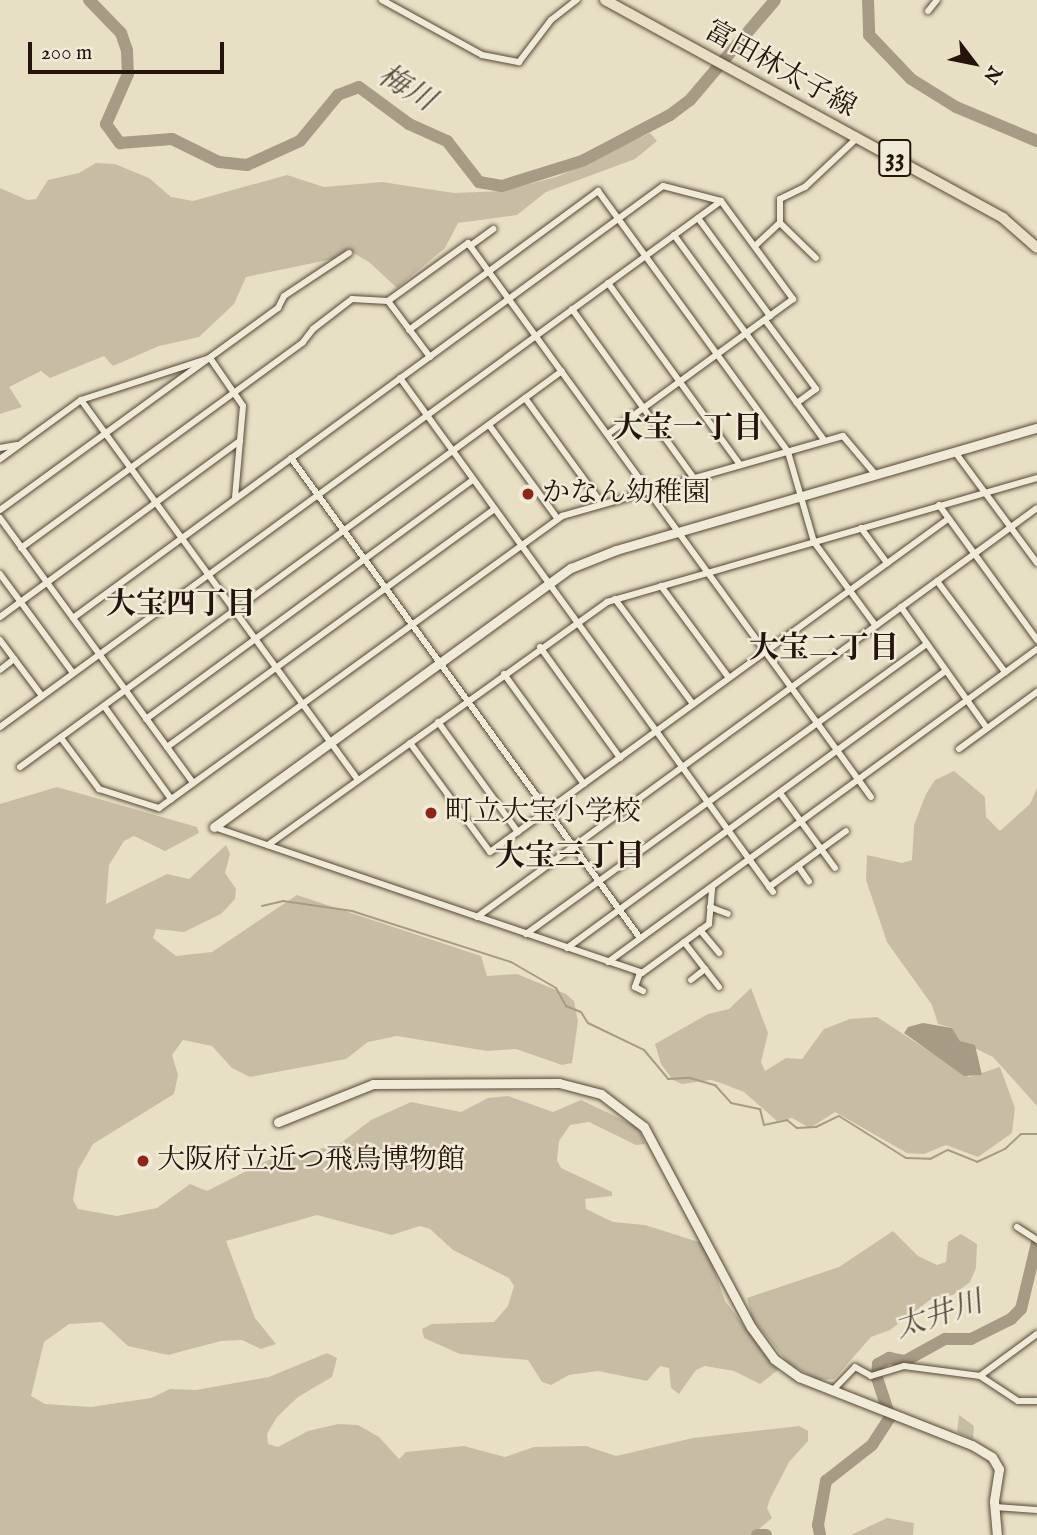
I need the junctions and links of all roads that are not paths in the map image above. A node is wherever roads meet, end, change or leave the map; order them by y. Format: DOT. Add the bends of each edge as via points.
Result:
graph roads {
  1 [pos="382,0"];
  2 [pos="577,0"];
  3 [pos="605,0"];
  4 [pos="937,0"];
  5 [pos="928,11"];
  6 [pos="857,138"];
  7 [pos="721,201"];
  8 [pos="619,218"];
  9 [pos="698,218"];
  10 [pos="780,222"];
  11 [pos="493,229"];
  12 [pos="674,235"];
  13 [pos="470,246"];
  14 [pos="755,246"];
  15 [pos="1037,248"];
  16 [pos="349,253"];
  17 [pos="646,256"];
  18 [pos="816,258"];
  19 [pos="489,271"];
  20 [pos="608,283"];
  21 [pos="509,300"];
  22 [pos="388,302"];
  23 [pos="572,309"];
  24 [pos="768,318"];
  25 [pos="410,330"];
  26 [pos="746,334"];
  27 [pos="536,336"];
  28 [pos="718,354"];
  29 [pos="430,357"];
  30 [pos="210,358"];
  31 [pos="562,371"];
  32 [pos="400,378"];
  33 [pos="680,382"];
  34 [pos="234,393"];
  35 [pos="525,398"];
  36 [pos="82,400"];
  37 [pos="797,403"];
  38 [pos="644,408"];
  39 [pos="427,416"];
  40 [pos="489,425"];
  41 [pos="1037,428"];
  42 [pos="106,433"];
  43 [pos="608,434"];
  44 [pos="825,441"];
  45 [pos="240,442"];
  46 [pos="19,445"];
  47 [pos="0,448"];
  48 [pos="452,451"];
  49 [pos="788,452"];
  50 [pos="956,452"];
  51 [pos="291,458"];
  52 [pos="0,459"];
  53 [pos="740,465"];
  54 [pos="131,468"];
  55 [pos="876,475"];
  56 [pos="694,478"];
  57 [pos="1037,478"];
  58 [pos="473,480"];
  59 [pos="649,491"];
  60 [pos="985,493"];
  61 [pos="318,495"];
  62 [pos="802,496"];
  63 [pos="235,498"];
  64 [pos="156,503"];
  65 [pos="602,504"];
  66 [pos="939,505"];
  67 [pos="1037,508"];
  68 [pos="494,509"];
  69 [pos="0,510"];
  70 [pos="0,518"];
  71 [pos="557,518"];
  72 [pos="948,519"];
  73 [pos="861,528"];
  74 [pos="1010,528"];
  75 [pos="344,531"];
  76 [pos="678,532"];
  77 [pos="182,538"];
  78 [pos="814,542"];
  79 [pos="520,545"];
  80 [pos="22,548"];
  81 [pos="974,554"];
  82 [pos="365,559"];
  83 [pos="887,563"];
  84 [pos="1037,563"];
  85 [pos="708,572"];
  86 [pos="0,574"];
  87 [pos="208,575"];
  88 [pos="937,581"];
  89 [pos="47,583"];
  90 [pos="548,583"];
  91 [pos="661,586"];
  92 [pos="386,587"];
  93 [pos="851,590"];
  94 [pos="615,599"];
  95 [pos="21,602"];
  96 [pos="901,607"];
  97 [pos="235,611"];
  98 [pos="0,617"];
  99 [pos="73,618"];
  100 [pos="576,621"];
  101 [pos="412,624"];
  102 [pos="876,626"];
  103 [pos="255,638"];
  104 [pos="0,640"];
  105 [pos="1037,640"];
  106 [pos="926,644"];
  107 [pos="540,648"];
  108 [pos="1037,649"];
  109 [pos="765,652"];
  110 [pos="99,654"];
  111 [pos="14,659"];
  112 [pos="440,662"];
  113 [pos="276,667"];
  114 [pos="0,670"];
  115 [pos="947,671"];
  116 [pos="1005,672"];
  117 [pos="73,673"];
  118 [pos="504,674"];
  119 [pos="729,678"];
  120 [pos="791,687"];
  121 [pos="126,691"];
  122 [pos="1037,692"];
  123 [pos="42,696"];
  124 [pos="967,699"];
  125 [pos="467,701"];
  126 [pos="302,703"];
  127 [pos="693,704"];
  128 [pos="104,706"];
  129 [pos="146,719"];
  130 [pos="438,723"];
  131 [pos="817,723"];
  132 [pos="0,727"];
  133 [pos="987,728"];
  134 [pos="656,731"];
  135 [pos="61,738"];
  136 [pos="330,742"];
  137 [pos="410,743"];
  138 [pos="167,747"];
  139 [pos="959,749"];
  140 [pos="837,751"];
  141 [pos="620,758"];
  142 [pos="20,767"];
  143 [pos="682,767"];
  144 [pos="858,779"];
  145 [pos="358,780"];
  146 [pos="193,783"];
  147 [pos="584,784"];
  148 [pos="780,793"];
  149 [pos="871,797"];
  150 [pos="172,799"];
  151 [pos="708,802"];
  152 [pos="547,811"];
  153 [pos="801,821"];
  154 [pos="214,827"];
  155 [pos="728,831"];
  156 [pos="846,831"];
  157 [pos="519,832"];
  158 [pos="268,845"];
  159 [pos="573,846"];
  160 [pos="821,849"];
  161 [pos="748,859"];
  162 [pos="798,866"];
  163 [pos="835,868"];
  164 [pos="599,882"];
  165 [pos="809,882"];
  166 [pos="712,887"];
  167 [pos="710,907"];
  168 [pos="620,910"];
  169 [pos="729,914"];
  170 [pos="477,917"];
  171 [pos="700,930"];
  172 [pos="526,934"];
  173 [pos="640,938"];
  174 [pos="684,942"];
  175 [pos="567,948"];
  176 [pos="719,953"];
  177 [pos="608,962"];
  178 [pos="705,969"];
  179 [pos="639,972"];
  180 [pos="691,980"];
  181 [pos="719,987"];
  182 [pos="643,991"];
  183 [pos="278,1122"];
  184 [pos="1017,1227"];
  185 [pos="1035,1238"];
  186 [pos="1036,1335"];
  187 [pos="980,1376"];
  188 [pos="832,1391"];
  189 [pos="1037,1401"];
  190 [pos="995,1507"];
  191 [pos="1037,1510"];
  192 [pos="997,1535"];
  1 -- 2 [label="street" via="482,55 519,62 551,20"];
  3 -- 6 [label="main road, 富田林太子線 / 33"];
  4 -- 5 [label="street"];
  6 -- 10 [label="street" via="805,187 780,199"];
  6 -- 15 [label="main road, 富田林太子線 / 33" via="1003,218"];
  7 -- 8 [label="street" via="663,186"];
  7 -- 9 [label="street"];
  7 -- 14 [label="street"];
  8 -- 17 [label="street"];
  8 -- 19 [label="street" via="598,191"];
  8 -- 21 [label="street"];
  9 -- 12 [label="street"];
  9 -- 24 [label="street"];
  10 -- 14 [label="street"];
  10 -- 18 [label="street"];
  11 -- 13 [label="street"];
  12 -- 17 [label="street"];
  12 -- 26 [label="street"];
  13 -- 19 [label="street"];
  13 -- 22 [label="street"];
  14 -- 24 [label="street" via="793,299"];
  16 -- 30 [label="street" via="284,296 278,308"];
  17 -- 20 [label="street"];
  17 -- 28 [label="street"];
  19 -- 21 [label="street"];
  19 -- 25 [label="street"];
  20 -- 23 [label="street"];
  20 -- 33 [label="street"];
  21 -- 27 [label="street"];
  21 -- 29 [label="street"];
  22 -- 25 [label="street"];
  22 -- 34 [label="street" via="352,299"];
  23 -- 27 [label="street"];
  23 -- 38 [label="street"];
  24 -- 26 [label="street"];
  24 -- 37 [label="street" via="816,389"];
  25 -- 29 [label="street"];
  26 -- 28 [label="street"];
  26 -- 37 [label="street"];
  27 -- 31 [label="street"];
  27 -- 39 [label="street"];
  28 -- 33 [label="street"];
  28 -- 49 [label="street"];
  29 -- 32 [label="street"];
  30 -- 34 [label="street"];
  30 -- 36 [label="street"];
  30 -- 42 [label="street"];
  31 -- 35 [label="street"];
  31 -- 43 [label="street"];
  32 -- 39 [label="street"];
  32 -- 51 [label="street"];
  33 -- 38 [label="street"];
  33 -- 53 [label="street"];
  34 -- 45 [label="street" via="243,406"];
  34 -- 54 [label="street"];
  35 -- 40 [label="street"];
  35 -- 65 [label="street"];
  36 -- 42 [label="street"];
  36 -- 46 [label="street"];
  37 -- 44 [label="street"];
  38 -- 43 [label="street"];
  38 -- 56 [label="street"];
  39 -- 48 [label="street"];
  39 -- 61 [label="street"];
  40 -- 48 [label="street"];
  40 -- 71 [label="street"];
  41 -- 50 [label="street"];
  42 -- 54 [label="street"];
  42 -- 69 [label="street"];
  43 -- 59 [label="street"];
  44 -- 49 [label="street"];
  44 -- 55 [label="street" via="843,436"];
  45 -- 63 [label="street"];
  45 -- 64 [label="street"];
  46 -- 47 [label="street"];
  46 -- 52 [label="street"];
  48 -- 58 [label="street"];
  48 -- 75 [label="street"];
  49 -- 53 [label="street"];
  49 -- 62 [label="street"];
  50 -- 55 [label="street"];
  50 -- 60 [label="street"];
  51 -- 61 [label="street"];
  51 -- 63 [label="street"];
  53 -- 56 [label="street"];
  54 -- 64 [label="street"];
  54 -- 80 [label="street"];
  55 -- 62 [label="street"];
  56 -- 59 [label="street"];
  57 -- 60 [label="street"];
  58 -- 68 [label="street"];
  58 -- 82 [label="street"];
  59 -- 65 [label="street"];
  59 -- 76 [label="street"];
  60 -- 66 [label="street"];
  60 -- 74 [label="street"];
  61 -- 75 [label="street"];
  61 -- 87 [label="street"];
  62 -- 76 [label="street"];
  62 -- 78 [label="street"];
  63 -- 77 [label="street"];
  64 -- 77 [label="street"];
  64 -- 89 [label="street"];
  65 -- 71 [label="street"];
  66 -- 72 [label="street"];
  66 -- 73 [label="street"];
  67 -- 74 [label="street"];
  68 -- 79 [label="street"];
  68 -- 92 [label="street"];
  70 -- 80 [label="street"];
  71 -- 79 [label="street"];
  72 -- 81 [label="street"];
  72 -- 83 [label="street"];
  73 -- 78 [label="street"];
  73 -- 83 [label="street"];
  74 -- 81 [label="street"];
  74 -- 84 [label="street"];
  75 -- 82 [label="street"];
  75 -- 97 [label="street"];
  76 -- 85 [label="street"];
  76 -- 90 [label="street" via="596,556"];
  77 -- 87 [label="street"];
  77 -- 99 [label="street"];
  78 -- 85 [label="street"];
  78 -- 93 [label="street"];
  79 -- 90 [label="street"];
  79 -- 101 [label="street"];
  80 -- 89 [label="street"];
  81 -- 88 [label="street"];
  81 -- 105 [label="street"];
  82 -- 92 [label="street"];
  82 -- 103 [label="street"];
  83 -- 93 [label="street"];
  85 -- 91 [label="street"];
  85 -- 109 [label="street"];
  86 -- 95 [label="street"];
  87 -- 97 [label="street"];
  87 -- 110 [label="street"];
  88 -- 96 [label="street"];
  88 -- 116 [label="street"];
  89 -- 95 [label="street"];
  89 -- 99 [label="street"];
  90 -- 100 [label="street"];
  90 -- 112 [label="street"];
  91 -- 94 [label="street"];
  91 -- 119 [label="street"];
  92 -- 101 [label="street"];
  92 -- 113 [label="street"];
  93 -- 102 [label="street"];
  93 -- 109 [label="street"];
  94 -- 100 [label="street"];
  94 -- 127 [label="street"];
  95 -- 98 [label="street"];
  95 -- 117 [label="street"];
  96 -- 102 [label="street"];
  96 -- 106 [label="street"];
  97 -- 103 [label="street"];
  97 -- 121 [label="street"];
  99 -- 110 [label="street"];
  100 -- 107 [label="street"];
  100 -- 134 [label="street"];
  101 -- 112 [label="street"];
  101 -- 126 [label="street"];
  102 -- 120 [label="street"];
  103 -- 113 [label="street"];
  103 -- 129 [label="street"];
  104 -- 111 [label="street"];
  106 -- 115 [label="street"];
  106 -- 131 [label="street"];
  107 -- 118 [label="street"];
  107 -- 141 [label="street"];
  108 -- 116 [label="street"];
  109 -- 119 [label="street"];
  109 -- 120 [label="street"];
  110 -- 117 [label="street"];
  110 -- 121 [label="street"];
  111 -- 114 [label="street"];
  111 -- 123 [label="street"];
  112 -- 125 [label="street"];
  112 -- 136 [label="street"];
  113 -- 126 [label="street"];
  113 -- 138 [label="street"];
  115 -- 124 [label="street"];
  115 -- 140 [label="street"];
  116 -- 124 [label="street"];
  117 -- 123 [label="street"];
  118 -- 125 [label="street"];
  118 -- 147 [label="street"];
  119 -- 127 [label="street"];
  120 -- 131 [label="street"];
  120 -- 143 [label="street"];
  121 -- 128 [label="street"];
  121 -- 129 [label="street"];
  122 -- 133 [label="street"];
  123 -- 132 [label="street"];
  124 -- 133 [label="street"];
  124 -- 144 [label="street"];
  125 -- 130 [label="street"];
  125 -- 152 [label="street"];
  126 -- 136 [label="street"];
  126 -- 146 [label="street"];
  127 -- 134 [label="street"];
  128 -- 135 [label="street"];
  128 -- 150 [label="street"];
  129 -- 138 [label="street"];
  130 -- 137 [label="street"];
  130 -- 157 [label="street"];
  131 -- 140 [label="street"];
  131 -- 151 [label="street"];
  133 -- 139 [label="street"];
  134 -- 141 [label="street"];
  134 -- 143 [label="street"];
  135 -- 142 [label="street"];
  135 -- 150 [label="street" via="99,789 159,808"];
  136 -- 145 [label="street"];
  136 -- 154 [label="street"];
  137 -- 145 [label="street"];
  137 -- 157 [label="street" via="490,852"];
  138 -- 146 [label="street"];
  140 -- 144 [label="street"];
  140 -- 148 [label="street"];
  141 -- 147 [label="street"];
  143 -- 151 [label="street"];
  143 -- 159 [label="street"];
  144 -- 149 [label="street"];
  144 -- 153 [label="street"];
  145 -- 158 [label="street"];
  146 -- 150 [label="street"];
  147 -- 152 [label="street"];
  148 -- 153 [label="street"];
  148 -- 155 [label="street"];
  151 -- 155 [label="street"];
  151 -- 164 [label="street"];
  152 -- 157 [label="street"];
  152 -- 159 [label="street"];
  153 -- 160 [label="street"];
  153 -- 161 [label="street"];
  154 -- 158 [label="street"];
  155 -- 161 [label="street"];
  155 -- 168 [label="street"];
  156 -- 160 [label="street"];
  158 -- 170 [label="street"];
  159 -- 164 [label="street"];
  159 -- 170 [label="street"];
  160 -- 162 [label="street"];
  160 -- 163 [label="street"];
  161 -- 162 [label="street" via="771,890"];
  161 -- 166 [label="street"];
  162 -- 165 [label="street"];
  164 -- 168 [label="street"];
  164 -- 172 [label="street"];
  166 -- 167 [label="street"];
  166 -- 173 [label="street"];
  167 -- 169 [label="street"];
  167 -- 171 [label="street" via="709,924"];
  168 -- 173 [label="street"];
  168 -- 175 [label="street"];
  170 -- 172 [label="street"];
  171 -- 174 [label="street"];
  171 -- 176 [label="street"];
  172 -- 175 [label="street"];
  173 -- 177 [label="street"];
  174 -- 178 [label="street"];
  174 -- 179 [label="street"];
  175 -- 177 [label="street"];
  177 -- 179 [label="street"];
  178 -- 180 [label="street"];
  178 -- 181 [label="street"];
  179 -- 182 [label="street" via="635,987"];
  183 -- 188 [label="street" via="373,1084 559,1083 601,1094 644,1127 761,1343 799,1377"];
  184 -- 185 [label="street"];
  186 -- 187 [label="street"];
  187 -- 188 [label="street" via="904,1366 871,1376 855,1367"];
  187 -- 189 [label="street" via="1018,1401"];
  188 -- 190 [label="street" via="992,1457 999,1469"];
  190 -- 191 [label="street"];
  190 -- 192 [label="street"];
}
